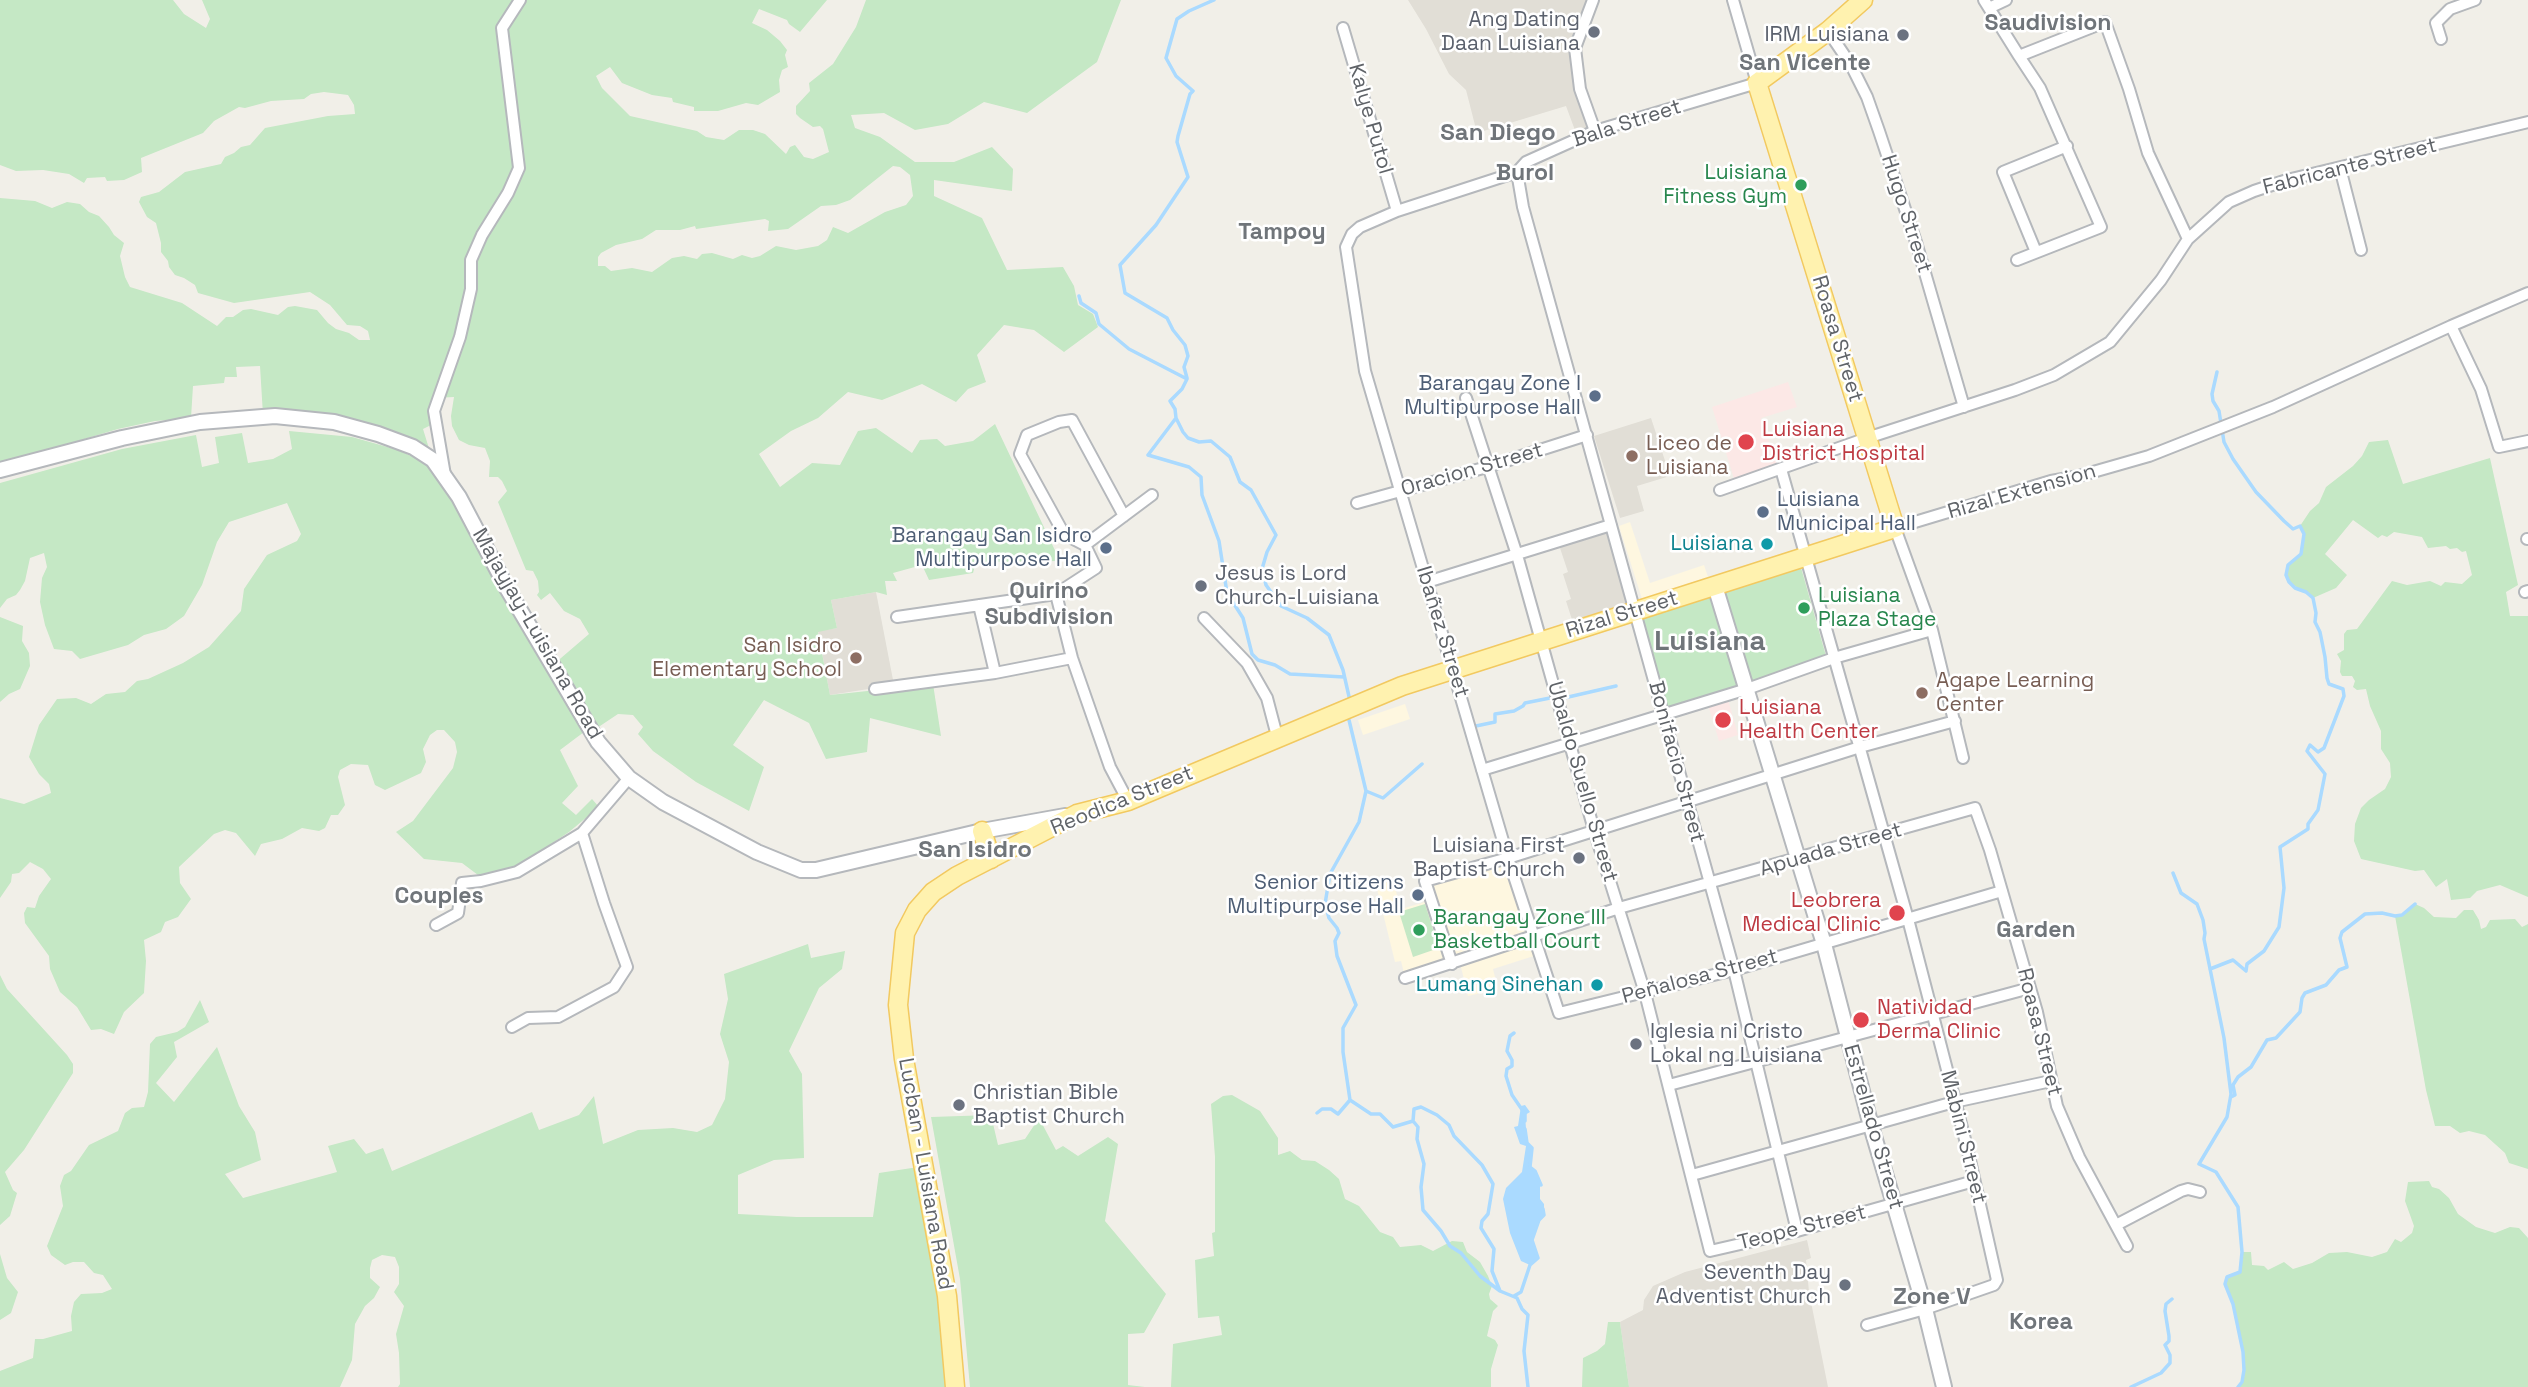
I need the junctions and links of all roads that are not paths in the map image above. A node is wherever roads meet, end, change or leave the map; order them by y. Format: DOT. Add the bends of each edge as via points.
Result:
graph roads {
  1 [pos="520,0"];
  2 [pos="1593,0"];
  3 [pos="1733,0"];
  4 [pos="1863,0"];
  5 [pos="2006,0"];
  6 [pos="2475,0"];
  7 [pos="1986,4"];
  8 [pos="1343,27"];
  9 [pos="1828,31"];
  10 [pos="2441,39"];
  11 [pos="2019,56"];
  12 [pos="1757,83"];
  13 [pos="2528,122"];
  14 [pos="1595,131"];
  15 [pos="2067,146"];
  16 [pos="2340,168"];
  17 [pos="1517,172"];
  18 [pos="1397,211"];
  19 [pos="2188,239"];
  20 [pos="1346,247"];
  21 [pos="2361,250"];
  22 [pos="2036,252"];
  23 [pos="2017,260"];
  24 [pos="2528,293"];
  25 [pos="2451,326"];
  26 [pos="1466,398"];
  27 [pos="1964,407"];
  28 [pos="1587,435"];
  29 [pos="1867,438"];
  30 [pos="2528,442"];
  31 [pos="1487,467"];
  32 [pos="1781,469"];
  33 [pos="0,470"];
  34 [pos="445,478"];
  35 [pos="1720,490"];
  36 [pos="1400,492"];
  37 [pos="1152,495"];
  38 [pos="1357,503"];
  39 [pos="1124,516"];
  40 [pos="1611,525"];
  41 [pos="1895,528"];
  42 [pos="1085,545"];
  43 [pos="1517,555"];
  44 [pos="1806,555"];
  45 [pos="1427,582"];
  46 [pos="1715,586"];
  47 [pos="1056,594"];
  48 [pos="979,606"];
  49 [pos="1635,611"];
  50 [pos="897,617"];
  51 [pos="1204,618"];
  52 [pos="1932,630"];
  53 [pos="1542,640"];
  54 [pos="1072,658"];
  55 [pos="1834,659"];
  56 [pos="1454,669"];
  57 [pos="995,673"];
  58 [pos="875,689"];
  59 [pos="1747,689"];
  60 [pos="1351,707"];
  61 [pos="1664,714"];
  62 [pos="1955,722"];
  63 [pos="1277,737"];
  64 [pos="1569,743"];
  65 [pos="1860,747"];
  66 [pos="1963,758"];
  67 [pos="1482,770"];
  68 [pos="1774,775"];
  69 [pos="629,778"];
  70 [pos="1128,801"];
  71 [pos="1686,802"];
  72 [pos="1975,808"];
  73 [pos="1077,814"];
  74 [pos="982,831"];
  75 [pos="1594,831"];
  76 [pos="582,833"];
  77 [pos="1885,834"];
  78 [pos="1508,858"];
  79 [pos="991,859"];
  80 [pos="1797,860"];
  81 [pos="1709,884"];
  82 [pos="2002,891"];
  83 [pos="1619,908"];
  84 [pos="1908,919"];
  85 [pos="436,925"];
  86 [pos="1534,936"];
  87 [pos="1824,944"];
  88 [pos="901,961"];
  89 [pos="1452,964"];
  90 [pos="1734,970"];
  91 [pos="1405,978"];
  92 [pos="2029,988"];
  93 [pos="1645,993"];
  94 [pos="1559,1013"];
  95 [pos="1931,1014"];
  96 [pos="512,1027"];
  97 [pos="1847,1035"];
  98 [pos="1754,1063"];
  99 [pos="2051,1081"];
  100 [pos="1669,1085"];
  101 [pos="1954,1102"];
  102 [pos="1871,1126"];
  103 [pos="1779,1152"];
  104 [pos="1692,1175"];
  105 [pos="1974,1181"];
  106 [pos="2200,1192"];
  107 [pos="1894,1205"];
  108 [pos="2116,1226"];
  109 [pos="1797,1231"];
  110 [pos="2127,1246"];
  111 [pos="1710,1251"];
  112 [pos="1925,1309"];
  113 [pos="1867,1325"];
  114 [pos="955,1387"];
  115 [pos="1944,1387"];
  1 -- 34 [label="street" via="502,28 519,168 471,260 466,313 434,411"];
  2 -- 14 [label="street" via="1575,48 1580,89"];
  3 -- 12 [label="street, Roasa Street"];
  4 -- 9 [label="main road, Bala Street"];
  5 -- 7 [label="street"];
  6 -- 10 [label="street" via="2450,9 2436,23"];
  7 -- 11 [label="street"];
  8 -- 18 [label="street, Kalye Putol"];
  9 -- 12 [label="main road, Bala Street"];
  9 -- 27 [label="street, Hugo Street" via="1867,97"];
  11 -- 15 [label="street"];
  11 -- 19 [label="street" via="2105,22 2148,153"];
  12 -- 14 [label="street, Bala Street"];
  12 -- 29 [label="main road, Roasa Street"];
  13 -- 16 [label="street, Fabricante Street"];
  14 -- 17 [label="street, Bala Street" via="1526,162"];
  15 -- 22 [label="street" via="2003,172"];
  15 -- 22 [label="street" via="2101,227"];
  16 -- 19 [label="street, Fabricante Street" via="2229,202"];
  16 -- 21 [label="street"];
  17 -- 18 [label="street, Bala Street"];
  17 -- 28 [label="street, Bonifacio Street"];
  18 -- 20 [label="street, Bala Street" via="1360,227"];
  19 -- 27 [label="street, Fabricante Street" via="2110,342 2054,375"];
  20 -- 36 [label="street, Ibañez Street" via="1365,371"];
  22 -- 23 [label="street"];
  24 -- 25 [label="street"];
  25 -- 30 [label="street" via="2481,389 2498,447"];
  25 -- 41 [label="street, Rizal Extension" via="2273,407 2149,456"];
  26 -- 31 [label="street, Ubaldo Suello Street"];
  27 -- 29 [label="street, Fabricante Street"];
  28 -- 31 [label="street, Oracion Street"];
  28 -- 40 [label="street, Bonifacio Street"];
  29 -- 32 [label="street, Fabricante Street"];
  29 -- 41 [label="main road, Roasa Street"];
  31 -- 36 [label="street, Oracion Street"];
  31 -- 43 [label="street, Ubaldo Suello Street"];
  32 -- 35 [label="street, Fabricante Street"];
  32 -- 44 [label="street, Mabini Street"];
  33 -- 34 [label="street, Majayjay-Luisiana Road" via="187,425 275,416 334,422 378,434 433,460"];
  34 -- 69 [label="street, Majayjay-Luisiana Road" via="558,679 598,742"];
  36 -- 38 [label="street, Oracion Street"];
  36 -- 45 [label="street, Ibañez Street"];
  37 -- 39 [label="street"];
  39 -- 42 [label="street"];
  39 -- 42 [label="street" via="1072,420 1027,435 1020,454 1064,534"];
  40 -- 43 [label="street"];
  40 -- 49 [label="street, Bonifacio Street"];
  41 -- 44 [label="main road, Rizal Street"];
  41 -- 52 [label="street, Roasa Street"];
  42 -- 47 [label="street" via="1096,568"];
  43 -- 45 [label="street"];
  43 -- 53 [label="street, Ubaldo Suello Street"];
  44 -- 46 [label="main road, Rizal Street"];
  44 -- 55 [label="street, Mabini Street"];
  45 -- 56 [label="street, Ibañez Street"];
  46 -- 49 [label="main road, Rizal Street"];
  46 -- 59 [label="street, Estrellado Street"];
  47 -- 48 [label="street"];
  47 -- 54 [label="street"];
  48 -- 50 [label="street"];
  48 -- 57 [label="street"];
  49 -- 53 [label="main road, Rizal Street"];
  49 -- 61 [label="street, Bonifacio Street"];
  51 -- 63 [label="street" via="1247,663 1267,698"];
  52 -- 55 [label="street"];
  52 -- 62 [label="street, Roasa Street"];
  53 -- 56 [label="main road, Rizal Street"];
  53 -- 64 [label="street, Ubaldo Suello Street"];
  54 -- 57 [label="street"];
  54 -- 70 [label="street" via="1110,767"];
  55 -- 59 [label="street"];
  55 -- 65 [label="street, Mabini Street"];
  56 -- 60 [label="main road, Rizal Street"];
  56 -- 67 [label="street, Ibañez Street"];
  57 -- 58 [label="street"];
  59 -- 61 [label="street"];
  59 -- 68 [label="street, Estrellado Street"];
  60 -- 63 [label="main road, Reodica Street"];
  61 -- 64 [label="street"];
  61 -- 71 [label="street, Bonifacio Street"];
  62 -- 65 [label="street"];
  62 -- 66 [label="street, Roasa Street"];
  63 -- 70 [label="main road, Reodica Street"];
  64 -- 67 [label="street"];
  64 -- 75 [label="street, Ubaldo Suello Street"];
  65 -- 68 [label="street"];
  65 -- 77 [label="street, Mabini Street"];
  67 -- 78 [label="street, Ibañez Street"];
  68 -- 71 [label="street"];
  68 -- 80 [label="street, Estrellado Street"];
  69 -- 74 [label="street, Majayjay-Luisiana Road" via="663,802 801,870"];
  69 -- 76 [label="street"];
  70 -- 73 [label="main road, Reodica Street"];
  71 -- 75 [label="street"];
  71 -- 81 [label="street, Bonifacio Street"];
  72 -- 77 [label="street, Apuada Street"];
  72 -- 82 [label="street, Roasa Street"];
  73 -- 74 [label="street, Majayjay-Luisiana Road"];
  73 -- 79 [label="main road, Reodica Street"];
  74 -- 79 [label="main road"];
  75 -- 78 [label="street"];
  75 -- 83 [label="street, Ubaldo Suello Street"];
  76 -- 85 [label="street" via="517,872 462,883 458,913"];
  76 -- 96 [label="street" via="627,967 614,987 558,1017 528,1017"];
  77 -- 80 [label="street, Apuada Street"];
  77 -- 84 [label="street, Mabini Street"];
  78 -- 86 [label="street, Ibañez Street"];
  78 -- 89 [label="street" via="1425,881"];
  79 -- 88 [label="main road, Reodica Street" via="933,892 917,910 905,933"];
  80 -- 81 [label="street, Apuada Street"];
  80 -- 87 [label="street, Estrellado Street"];
  81 -- 83 [label="street, Apuada Street"];
  81 -- 90 [label="street, Bonifacio Street"];
  82 -- 84 [label="street, Peñalosa Street"];
  82 -- 92 [label="street, Roasa Street"];
  83 -- 86 [label="street, Apuada Street"];
  83 -- 93 [label="street, Ubaldo Suello Street"];
  84 -- 87 [label="street, Peñalosa Street"];
  84 -- 95 [label="street, Mabini Street"];
  86 -- 89 [label="street, Apuada Street"];
  86 -- 94 [label="street, Ibañez Street"];
  87 -- 90 [label="street, Peñalosa Street"];
  87 -- 97 [label="street, Estrellado Street"];
  88 -- 114 [label="main road, Lucban - Luisiana Road" via="898,1004 903,1045 947,1296"];
  89 -- 91 [label="street, Apuada Street"];
  90 -- 93 [label="street, Peñalosa Street"];
  90 -- 98 [label="street, Bonifacio Street"];
  92 -- 95 [label="street"];
  92 -- 99 [label="street, Roasa Street"];
  93 -- 94 [label="street, Peñalosa Street"];
  93 -- 100 [label="street, Ubaldo Suello Street"];
  95 -- 97 [label="street"];
  95 -- 101 [label="street, Mabini Street"];
  97 -- 98 [label="street"];
  97 -- 102 [label="street, Estrellado Street"];
  98 -- 100 [label="street"];
  98 -- 103 [label="street, Bonifacio Street"];
  99 -- 101 [label="street"];
  99 -- 108 [label="street, Roasa Street" via="2069,1136"];
  100 -- 104 [label="street, Ubaldo Suello Street"];
  101 -- 102 [label="street"];
  101 -- 105 [label="street, Mabini Street"];
  102 -- 103 [label="street"];
  102 -- 107 [label="street, Estrellado Street"];
  103 -- 104 [label="street"];
  103 -- 109 [label="street, Bonifacio Street"];
  104 -- 111 [label="street, Ubaldo Suello Street"];
  105 -- 107 [label="street, Teope Street"];
  105 -- 112 [label="street, Mabini Street" via="1997,1280 1994,1285"];
  106 -- 108 [label="street" via="2181,1191"];
  107 -- 109 [label="street, Teope Street"];
  107 -- 112 [label="street, Estrellado Street"];
  108 -- 110 [label="street, Roasa Street"];
  109 -- 111 [label="street, Teope Street"];
  112 -- 113 [label="street"];
  112 -- 115 [label="street, Estrellado Street"];
}
